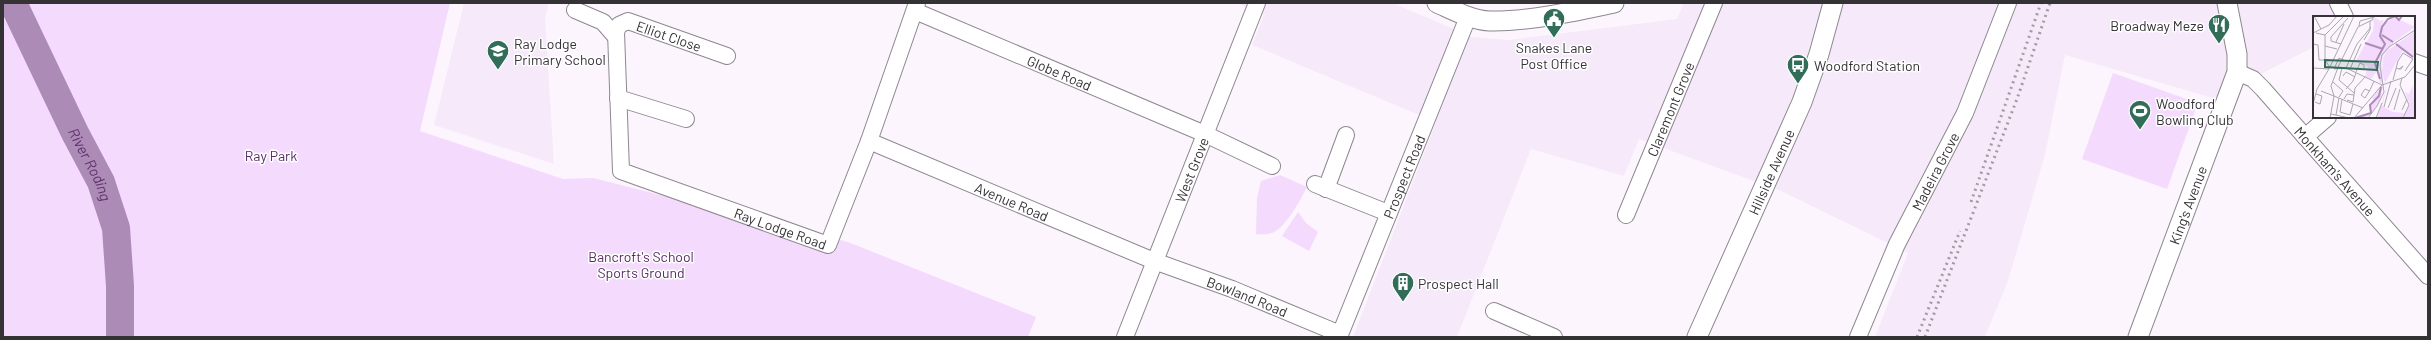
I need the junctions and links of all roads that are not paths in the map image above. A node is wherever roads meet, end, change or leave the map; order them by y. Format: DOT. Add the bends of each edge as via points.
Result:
graph roads {
  1 [pos="1257,3"];
  2 [pos="1437,3"];
  3 [pos="1614,3"];
  4 [pos="1714,3"];
  5 [pos="1833,3"];
  6 [pos="2008,3"];
  7 [pos="2227,3"];
  8 [pos="2338,3"];
  9 [pos="916,7"];
  10 [pos="575,10"];
  11 [pos="1468,16"];
  12 [pos="2344,16"];
  13 [pos="616,34"];
  14 [pos="727,56"];
  15 [pos="2415,62"];
  16 [pos="2428,68"];
  17 [pos="2237,72"];
  18 [pos="618,98"];
  19 [pos="2327,118"];
  20 [pos="686,119"];
  21 [pos="1205,134"];
  22 [pos="1346,135"];
  23 [pos="2305,137"];
  24 [pos="869,141"];
  25 [pos="1272,166"];
  26 [pos="1388,213"];
  27 [pos="1626,215"];
  28 [pos="1154,261"];
  29 [pos="2428,276"];
  30 [pos="1494,311"];
  31 [pos="1339,336"];
  32 [pos="1125,337"];
  33 [pos="1554,337"];
  34 [pos="1697,337"];
  35 [pos="1858,337"];
  36 [pos="2138,337"];
  1 -- 21 [label="street, West Grove"];
  2 -- 11 [label="street"];
  3 -- 11 [label="street" via="1564,14 1505,20 1489,21"];
  4 -- 27 [label="street, Claremont Grove"];
  5 -- 34 [label="street, Hillside Avenue" via="1800,109"];
  6 -- 35 [label="street, Madeira Grove" via="1966,113 1897,244"];
  7 -- 17 [label="street, King's Avenue" via="2238,54"];
  8 -- 12 [label="street"];
  9 -- 21 [label="street, Globe Road"];
  9 -- 24 [label="street, Ray Lodge Road"];
  10 -- 13 [label="street" via="603,22"];
  11 -- 26 [label="street, Prospect Road"];
  13 -- 14 [label="street, Elliot Close" via="619,24 628,21"];
  13 -- 18 [label="street, Ray Lodge Road"];
  15 -- 16 [label="street"];
  17 -- 23 [label="street, Monkham's Avenue" via="2258,84"];
  17 -- 36 [label="street, King's Avenue"];
  18 -- 20 [label="street"];
  18 -- 24 [label="street, Ray Lodge Road" via="621,171 828,245 832,241"];
  19 -- 23 [label="street"];
  21 -- 25 [label="street, Globe Road"];
  21 -- 28 [label="street, West Grove"];
  22 -- 26 [label="street" via="1321,186"];
  23 -- 29 [label="street, Monkham's Avenue"];
  24 -- 28 [label="street, Avenue Road"];
  26 -- 31 [label="street, Prospect Road"];
  28 -- 31 [label="street, Bowland Road" via="1232,289"];
  28 -- 32 [label="street, West Grove"];
  30 -- 33 [label="street"];
}
